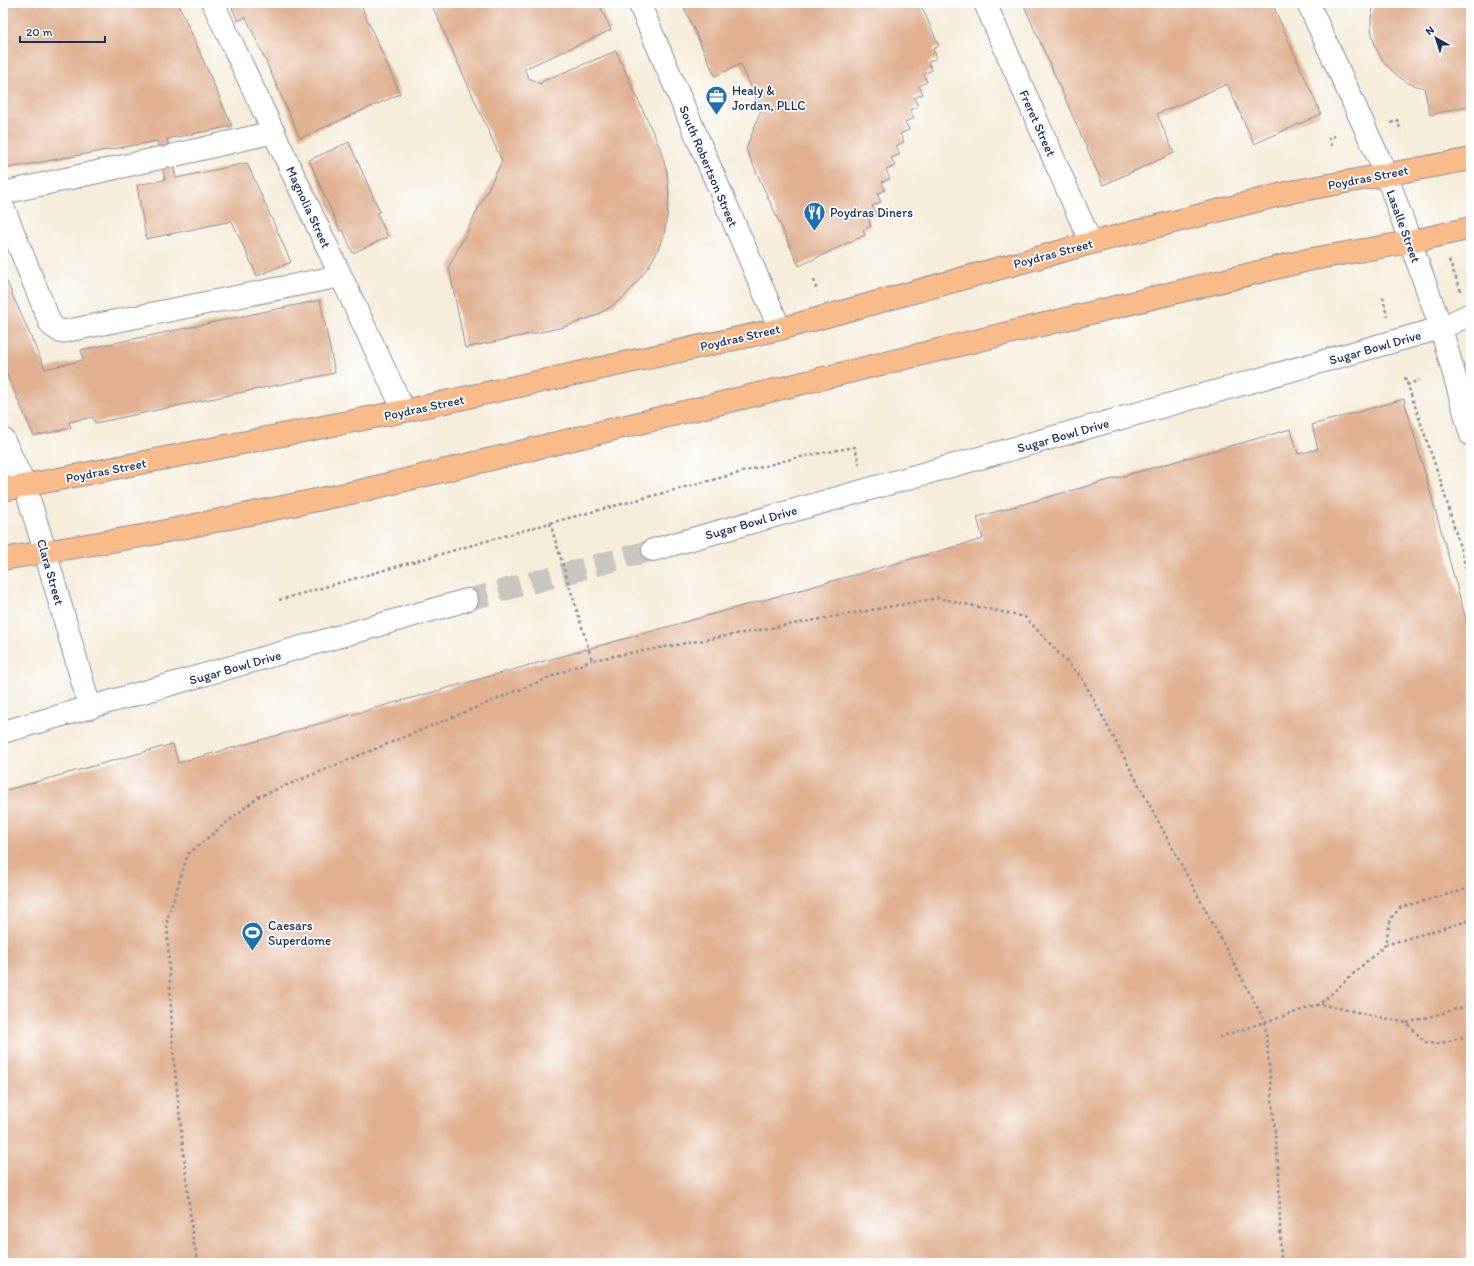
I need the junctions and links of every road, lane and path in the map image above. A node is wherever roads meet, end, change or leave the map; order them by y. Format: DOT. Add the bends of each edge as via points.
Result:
graph roads {
  1 [pos="213,3"];
  2 [pos="639,3"];
  3 [pos="985,3"];
  4 [pos="1308,3"];
  5 [pos="1386,124"];
  6 [pos="1401,131"];
  7 [pos="274,132"];
  8 [pos="1337,135"];
  9 [pos="1332,146"];
  10 [pos="1471,159"];
  11 [pos="1386,174"];
  12 [pos="3,193"];
  13 [pos="3,207"];
  14 [pos="1471,228"];
  15 [pos="1410,242"];
  16 [pos="1091,243"];
  17 [pos="1449,260"];
  18 [pos="341,276"];
  19 [pos="814,280"];
  20 [pos="817,292"];
  21 [pos="1462,294"];
  22 [pos="1383,297"];
  23 [pos="1471,314"];
  24 [pos="1387,316"];
  25 [pos="1441,328"];
  26 [pos="780,329"];
  27 [pos="1405,377"];
  28 [pos="1419,380"];
  29 [pos="1407,385"];
  30 [pos="404,411"];
  31 [pos="1471,435"];
  32 [pos="3,439"];
  33 [pos="25,486"];
  34 [pos="3,490"];
  35 [pos="865,490"];
  36 [pos="550,523"];
  37 [pos="653,550"];
  38 [pos="45,551"];
  39 [pos="3,559"];
  40 [pos="1471,585"];
  41 [pos="279,600"];
  42 [pos="467,600"];
  43 [pos="1471,620"];
  44 [pos="1467,621"];
  45 [pos="592,660"];
  46 [pos="90,708"];
  47 [pos="3,732"];
  48 [pos="1471,888"];
  49 [pos="1471,920"];
  50 [pos="1385,945"];
  51 [pos="1320,1004"];
  52 [pos="1471,1005"];
  53 [pos="1265,1022"];
  54 [pos="1407,1023"];
  55 [pos="1471,1035"];
  56 [pos="1219,1037"];
  57 [pos="199,1263"];
  58 [pos="1281,1263"];
  1 -- 7 [label="street, Magnolia Street"];
  2 -- 26 [label="street, South Robertson Street"];
  3 -- 16 [label="street, Freret Street"];
  4 -- 11 [label="street, Lasalle Street"];
  5 -- 6 [label="path" via="1397,120"];
  7 -- 12 [label="street"];
  7 -- 18 [label="street, Magnolia Street"];
  8 -- 9 [label="path" via="1329,138"];
  10 -- 11 [label="main road, Poydras Street"];
  11 -- 15 [label="street, Lasalle Street"];
  11 -- 16 [label="main road, Poydras Street" via="1291,192"];
  13 -- 18 [label="street" via="51,325 61,332"];
  14 -- 15 [label="main road"];
  15 -- 25 [label="street, Lasalle Street"];
  15 -- 38 [label="main road" via="1312,259 360,491 147,535"];
  16 -- 26 [label="main road, Poydras Street"];
  17 -- 21 [label="path"];
  18 -- 30 [label="street, Magnolia Street"];
  19 -- 20 [label="path"];
  22 -- 24 [label="path"];
  23 -- 25 [label="street, Sugar Bowl Drive"];
  25 -- 31 [label="street, Lasalle Street"];
  25 -- 35 [label="street, Sugar Bowl Drive"];
  26 -- 30 [label="main road, Poydras Street"];
  27 -- 29 [label="path"];
  28 -- 29 [label="path"];
  29 -- 40 [label="path" via="1441,482"];
  30 -- 33 [label="main road, Poydras Street"];
  32 -- 33 [label="street, Clara Street"];
  33 -- 34 [label="main road, Poydras Street"];
  33 -- 38 [label="street, Clara Street"];
  35 -- 36 [label="path" via="855,447 795,458"];
  35 -- 37 [label="street, Sugar Bowl Drive"];
  36 -- 41 [label="path"];
  36 -- 45 [label="path, bridge"];
  38 -- 39 [label="main road"];
  38 -- 46 [label="street, Clara Street"];
  42 -- 46 [label="street, Sugar Bowl Drive"];
  43 -- 44 [label="path"];
  45 -- 53 [label="path" via="938,598 1026,617 1082,678"];
  45 -- 57 [label="path" via="258,797 188,854 167,920 173,1052 193,1241"];
  46 -- 47 [label="street, Sugar Bowl Drive"];
  48 -- 50 [label="path" via="1401,907 1391,918"];
  49 -- 50 [label="path"];
  50 -- 51 [label="path"];
  51 -- 53 [label="path"];
  51 -- 54 [label="path"];
  52 -- 54 [label="path"];
  53 -- 56 [label="path"];
  53 -- 58 [label="path" via="1279,1175"];
  54 -- 55 [label="path" via="1425,1042 1438,1044"];
}
